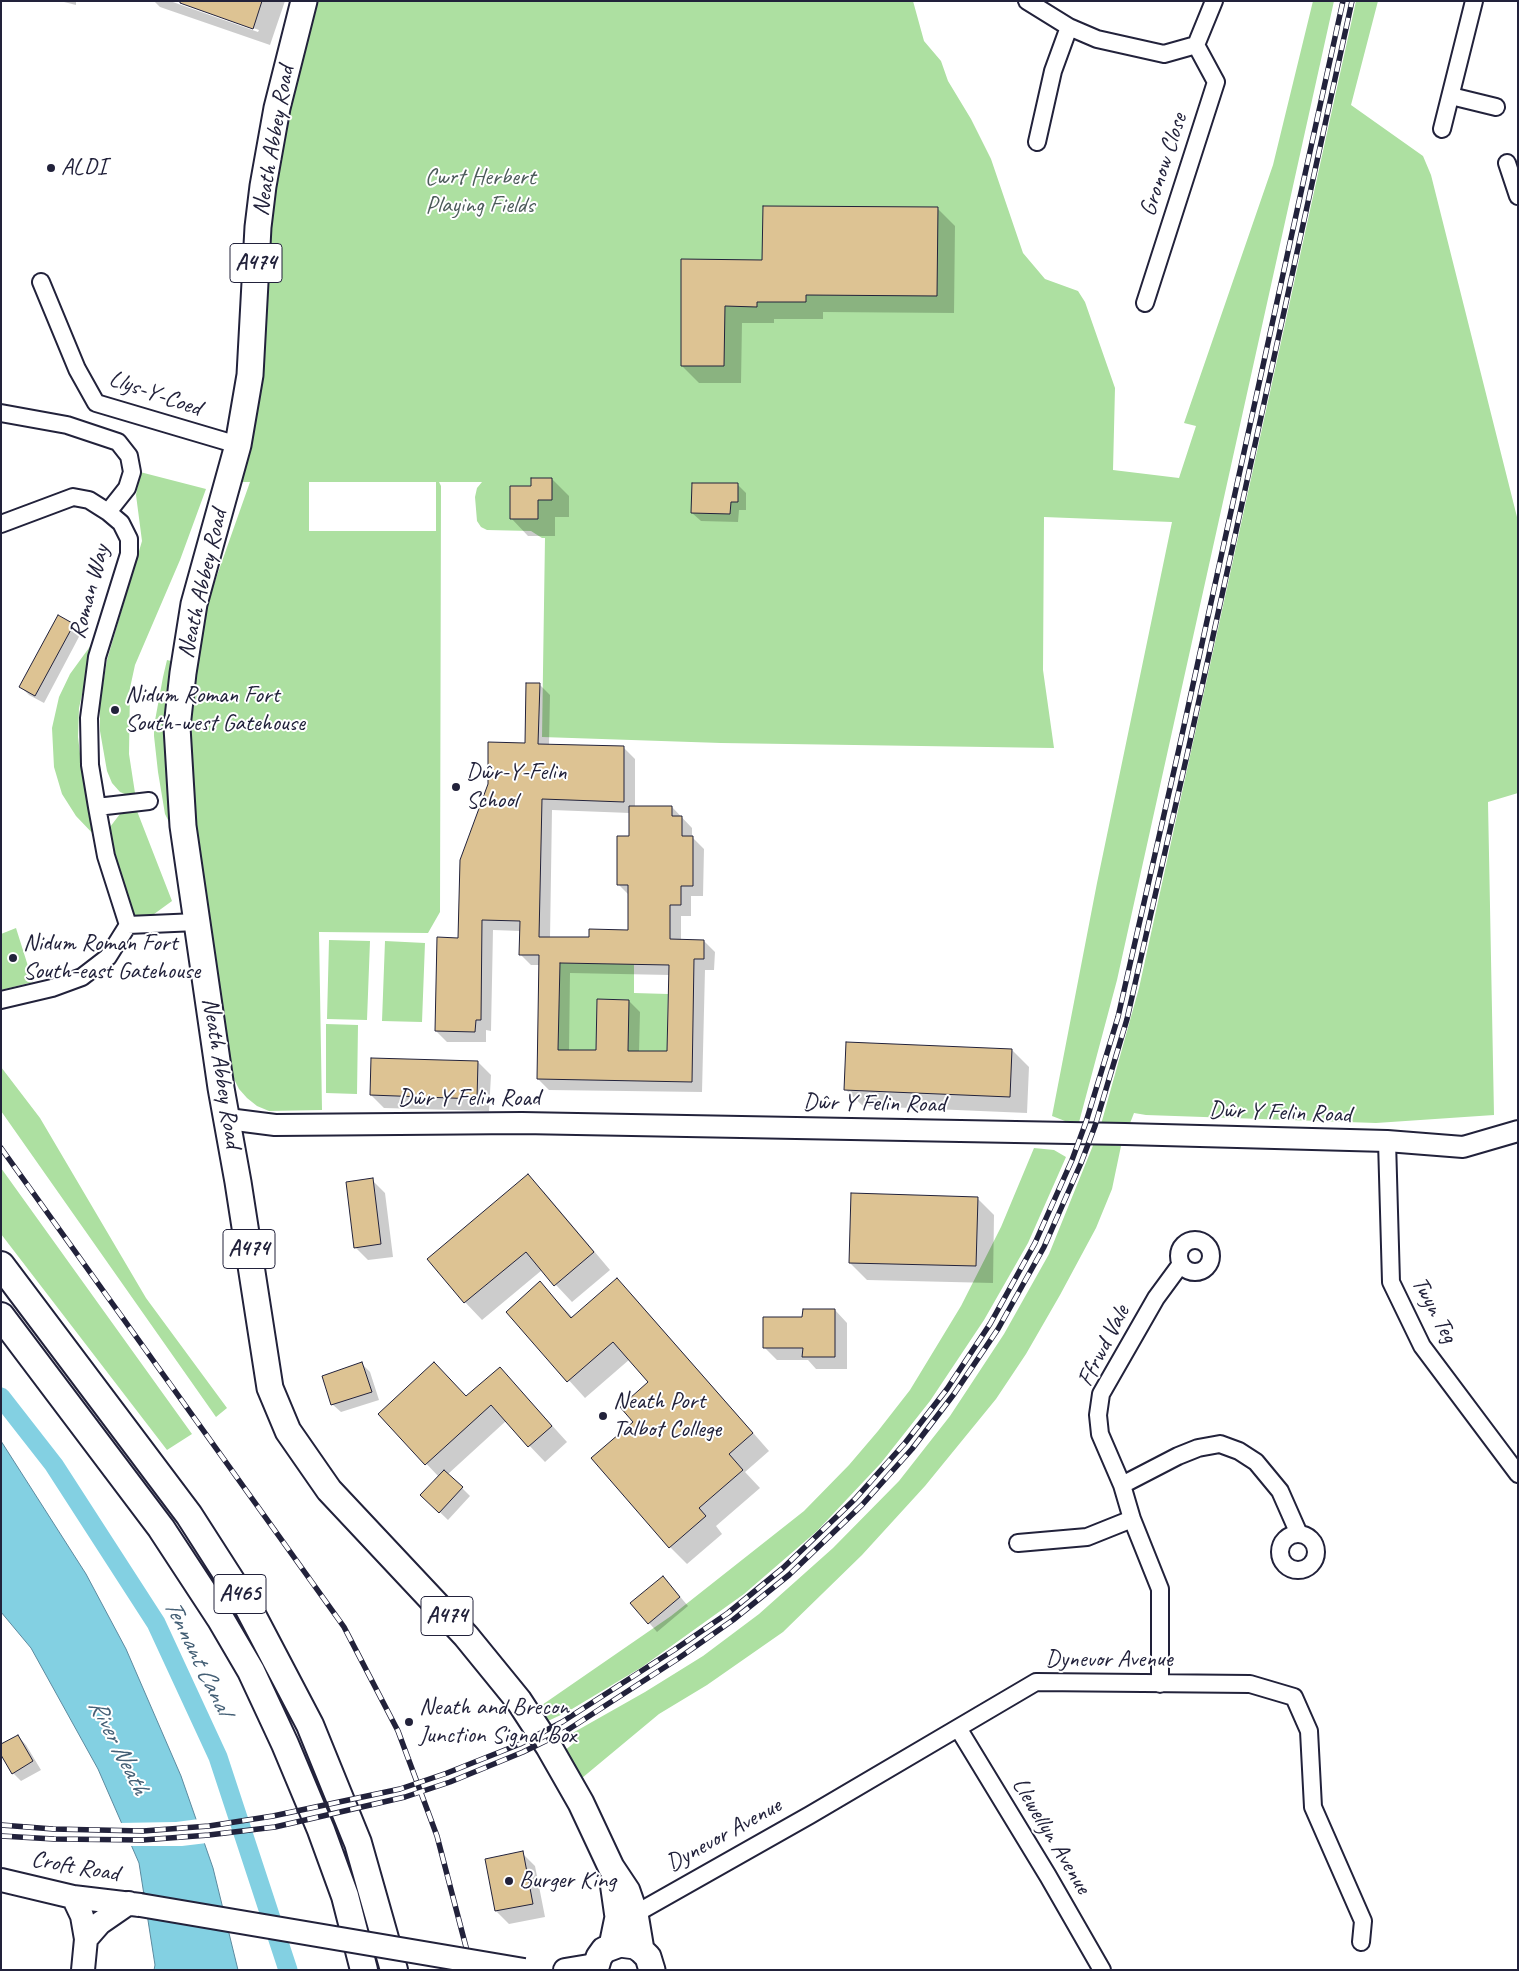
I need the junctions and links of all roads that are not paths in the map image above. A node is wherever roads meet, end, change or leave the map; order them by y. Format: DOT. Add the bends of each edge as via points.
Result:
graph roads {
  1 [pos="304,1"];
  2 [pos="1027,1"];
  3 [pos="1214,1"];
  4 [pos="1474,1"];
  5 [pos="1069,27"];
  6 [pos="1196,45"];
  7 [pos="1451,96"];
  8 [pos="1496,107"];
  9 [pos="1442,129"];
  10 [pos="1037,142"];
  11 [pos="1506,163"];
  12 [pos="1518,195"];
  13 [pos="41,282"];
  14 [pos="1145,303"];
  15 [pos="1,413"];
  16 [pos="238,445"];
  17 [pos="108,512"];
  18 [pos="1,524"];
  19 [pos="149,802"];
  20 [pos="97,806"];
  21 [pos="197,922"];
  22 [pos="128,925"];
  23 [pos="1,1000"];
  24 [pos="228,1119"];
  25 [pos="1518,1131"];
  26 [pos="1387,1141"];
  27 [pos="1181,1264"];
  28 [pos="1,1265"];
  29 [pos="1,1316"];
  30 [pos="1518,1474"];
  31 [pos="1122,1485"];
  32 [pos="1132,1518"];
  33 [pos="1299,1534"];
  34 [pos="1018,1543"];
  35 [pos="1160,1684"];
  36 [pos="958,1728"];
  37 [pos="611,1867"];
  38 [pos="1,1880"];
  39 [pos="73,1897"];
  40 [pos="135,1904"];
  41 [pos="635,1914"];
  42 [pos="86,1939"];
  43 [pos="1362,1942"];
  44 [pos="612,1946"];
  45 [pos="647,1960"];
  46 [pos="595,1968"];
  47 [pos="84,1970"];
  48 [pos="364,1970"];
  49 [pos="394,1970"];
  50 [pos="524,1970"];
  51 [pos="565,1970"];
  52 [pos="1102,1970"];
  1 -- 16 [label="main road, Neath Abbey Road / A474" via="277,108 263,186 250,375"];
  2 -- 5 [label="street"];
  3 -- 6 [label="street"];
  4 -- 7 [label="street"];
  5 -- 6 [label="street" via="1097,39 1164,54"];
  5 -- 10 [label="street" via="1053,71"];
  6 -- 14 [label="street, Gronow Close" via="1216,82"];
  7 -- 8 [label="street"];
  7 -- 9 [label="street"];
  11 -- 12 [label="street"];
  13 -- 16 [label="street, Llys-Y-Coed" via="76,369 96,403"];
  15 -- 17 [label="street" via="67,426 118,442 129,456 132,472 127,488"];
  16 -- 21 [label="main road, Neath Abbey Road / A474" via="194,604 177,728 183,826"];
  17 -- 18 [label="street, Roman Way" via="89,500 72,497"];
  17 -- 20 [label="street, Roman Way" via="122,523 129,539 129,554 97,657 89,718 90,765"];
  19 -- 20 [label="street"];
  20 -- 22 [label="street, Roman Way" via="106,856"];
  21 -- 22 [label="street"];
  21 -- 24 [label="main road, Neath Abbey Road / A474"];
  22 -- 23 [label="street" via="108,957 82,977"];
  24 -- 26 [label="street, Dŵr Y Felin Road" via="275,1125 532,1123"];
  24 -- 37 [label="main road, Neath Abbey Road / A474" via="268,1378 288,1431 329,1490 466,1636 519,1701 581,1803"];
  25 -- 26 [label="street, Dŵr Y Felin Road" via="1463,1147"];
  26 -- 30 [label="street, Twyn Teg" via="1391,1282 1422,1346"];
  27 -- 31 [label="street, Ffrwd Vale" via="1156,1298 1101,1394 1100,1434"];
  28 -- 49 [label="highway, A465" via="189,1515 248,1607 310,1725 358,1843"];
  29 -- 48 [label="highway, A465" via="161,1528 251,1671 321,1830 345,1896"];
  31 -- 32 [label="street, Ffrwd Vale"];
  31 -- 33 [label="street" via="1178,1456 1220,1444 1256,1462 1280,1492"];
  32 -- 34 [label="street" via="1087,1537"];
  32 -- 35 [label="street, Ffrwd Vale" via="1160,1589"];
  35 -- 36 [label="street, Dynevor Avenue" via="1036,1682"];
  35 -- 43 [label="street, Dynevor Avenue" via="1250,1684 1294,1697 1309,1731 1313,1807 1363,1921"];
  36 -- 41 [label="street, Dynevor Avenue"];
  36 -- 52 [label="street, Llewellyn Avenue"];
  37 -- 41 [label="main road, A474" via="627,1891"];
  37 -- 44 [label="main road, A474" via="618,1917"];
  38 -- 39 [label="main road, Croft Road"];
  39 -- 40 [label="main road, Croft Road"];
  39 -- 42 [label="main road" via="82,1916"];
  40 -- 42 [label="main road" via="100,1924"];
  40 -- 50 [label="main road, Croft Road, bridge"];
  41 -- 45 [label="main road, A474"];
  42 -- 47 [label="main road"];
  44 -- 45 [label="main road" via="627,1944"];
  44 -- 46 [label="main road" via="604,1950"];
  46 -- 51 [label="main road"];
}
